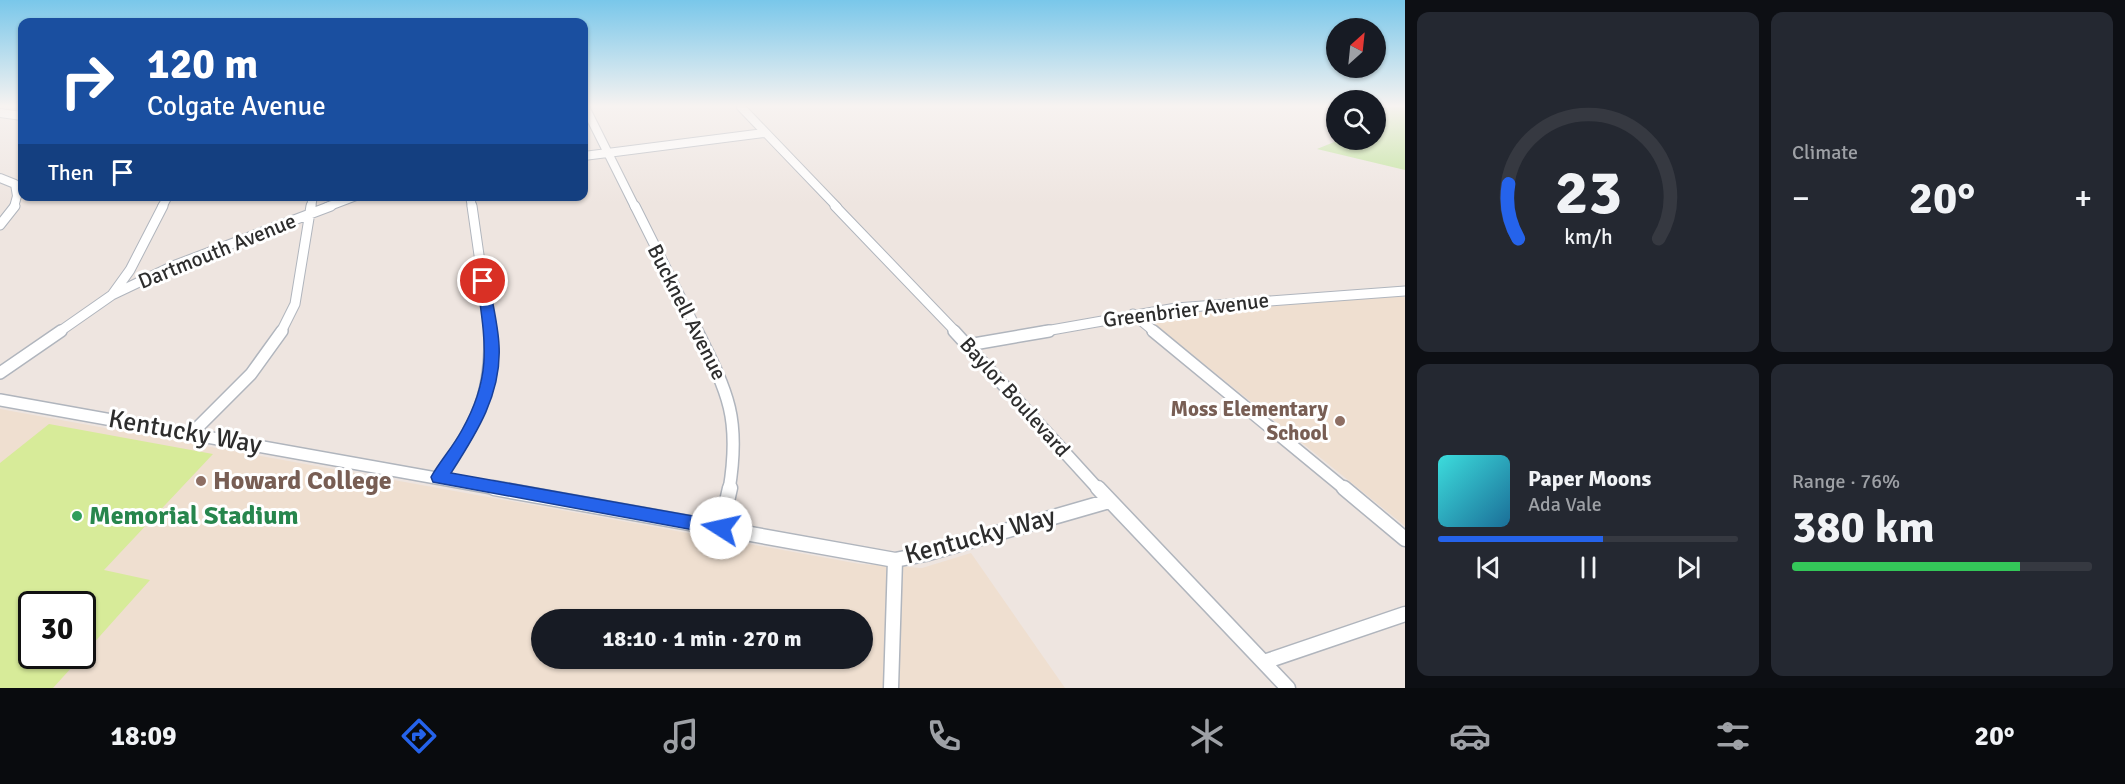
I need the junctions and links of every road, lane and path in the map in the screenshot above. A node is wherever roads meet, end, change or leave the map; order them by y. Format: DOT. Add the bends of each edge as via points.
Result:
graph roads {
  1 [pos="600,139"];
  2 [pos="716,139"];
  3 [pos="770,139"];
  4 [pos="606,153"];
  5 [pos="588,155"];
  6 [pos="0,178"];
  7 [pos="18,191"];
  8 [pos="18,197"];
  9 [pos="165,201"];
  10 [pos="312,201"];
  11 [pos="343,201"];
  12 [pos="471,201"];
  13 [pos="309,214"];
  14 [pos="0,225"];
  15 [pos="1405,291"];
  16 [pos="112,295"];
  17 [pos="1133,314"];
  18 [pos="968,345"];
  19 [pos="0,373"];
  20 [pos="0,400"];
  21 [pos="192,433"];
  22 [pos="439,477"];
  23 [pos="1109,501"];
  24 [pos="721,528"];
  25 [pos="1405,539"];
  26 [pos="895,560"];
  27 [pos="1405,614"];
  28 [pos="1264,662"];
  29 [pos="891,688"];
  30 [pos="1288,688"];
  1 -- 4 [label="street, Bucknell Avenue"];
  2 -- 4 [label="street"];
  3 -- 18 [label="street, Baylor Boulevard"];
  4 -- 5 [label="street"];
  4 -- 24 [label="street, Bucknell Avenue" via="726,388 732,407 736,448"];
  6 -- 7 [label="street" via="15,184"];
  8 -- 14 [label="street"];
  9 -- 16 [label="street" via="130,270"];
  10 -- 13 [label="street"];
  11 -- 13 [label="street, Dartmouth Avenue"];
  12 -- 22 [label="street" via="492,345 491,374 468,434"];
  13 -- 16 [label="street, Dartmouth Avenue" via="173,266"];
  13 -- 21 [label="street" via="289,320 264,359"];
  15 -- 17 [label="street, Greenbrier Avenue" via="1297,297"];
  16 -- 19 [label="street"];
  17 -- 18 [label="street, Greenbrier Avenue"];
  17 -- 25 [label="street"];
  18 -- 23 [label="street, Baylor Boulevard"];
  20 -- 21 [label="street, Kentucky Way"];
  21 -- 22 [label="street, Kentucky Way"];
  22 -- 24 [label="street, Kentucky Way"];
  23 -- 26 [label="street, Kentucky Way"];
  23 -- 28 [label="street, Baylor Boulevard"];
  24 -- 26 [label="street, Kentucky Way"];
  26 -- 29 [label="street"];
  27 -- 28 [label="street"];
  28 -- 30 [label="street, Baylor Boulevard"];
}
